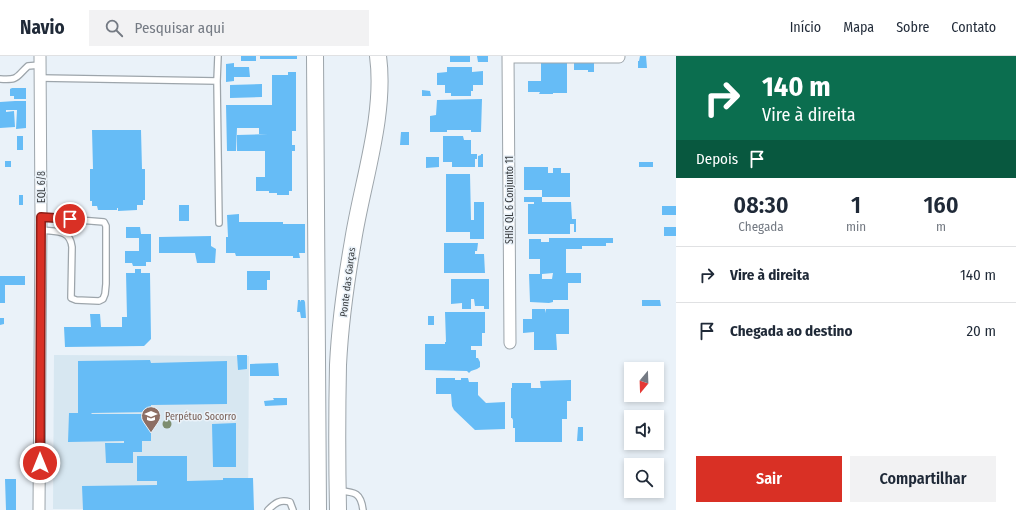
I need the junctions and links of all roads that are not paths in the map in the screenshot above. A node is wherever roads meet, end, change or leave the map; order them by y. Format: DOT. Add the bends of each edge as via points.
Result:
graph roads {
  1 [pos="218,56"];
  2 [pos="316,56"];
  3 [pos="378,56"];
  4 [pos="508,56"];
  5 [pos="619,57"];
  6 [pos="40,60"];
  7 [pos="40,78"];
  8 [pos="0,79"];
  9 [pos="217,81"];
  10 [pos="41,217"];
  11 [pos="219,223"];
  12 [pos="41,230"];
  13 [pos="510,343"];
  14 [pos="337,491"];
  15 [pos="39,510"];
  16 [pos="268,510"];
  17 [pos="293,510"];
  18 [pos="318,510"];
  19 [pos="338,510"];
  20 [pos="363,510"];
  1 -- 9 [label="lane"];
  2 -- 18 [label="main road"];
  3 -- 14 [label="main road, Ponte das Garças" via="380,71 376,123 353,241 338,363"];
  4 -- 5 [label="street"];
  4 -- 13 [label="street, SHIS QL 6 Conjunto 11"];
  6 -- 7 [label="street, EQL 6/8"];
  6 -- 8 [label="lane" via="28,66 13,80"];
  7 -- 9 [label="lane"];
  7 -- 10 [label="street, EQL 6/8"];
  9 -- 11 [label="lane"];
  10 -- 12 [label="street, EQL 6/8"];
  10 -- 12 [label="lane" via="104,222 106,284 103,299 71,298 71,240 68,235 62,233"];
  12 -- 15 [label="street, EQL 6/8"];
  14 -- 19 [label="main road, Ponte das Garças"];
  14 -- 20 [label="lane" via="357,494"];
  16 -- 17 [label="lane" via="280,501 290,502"];
}
